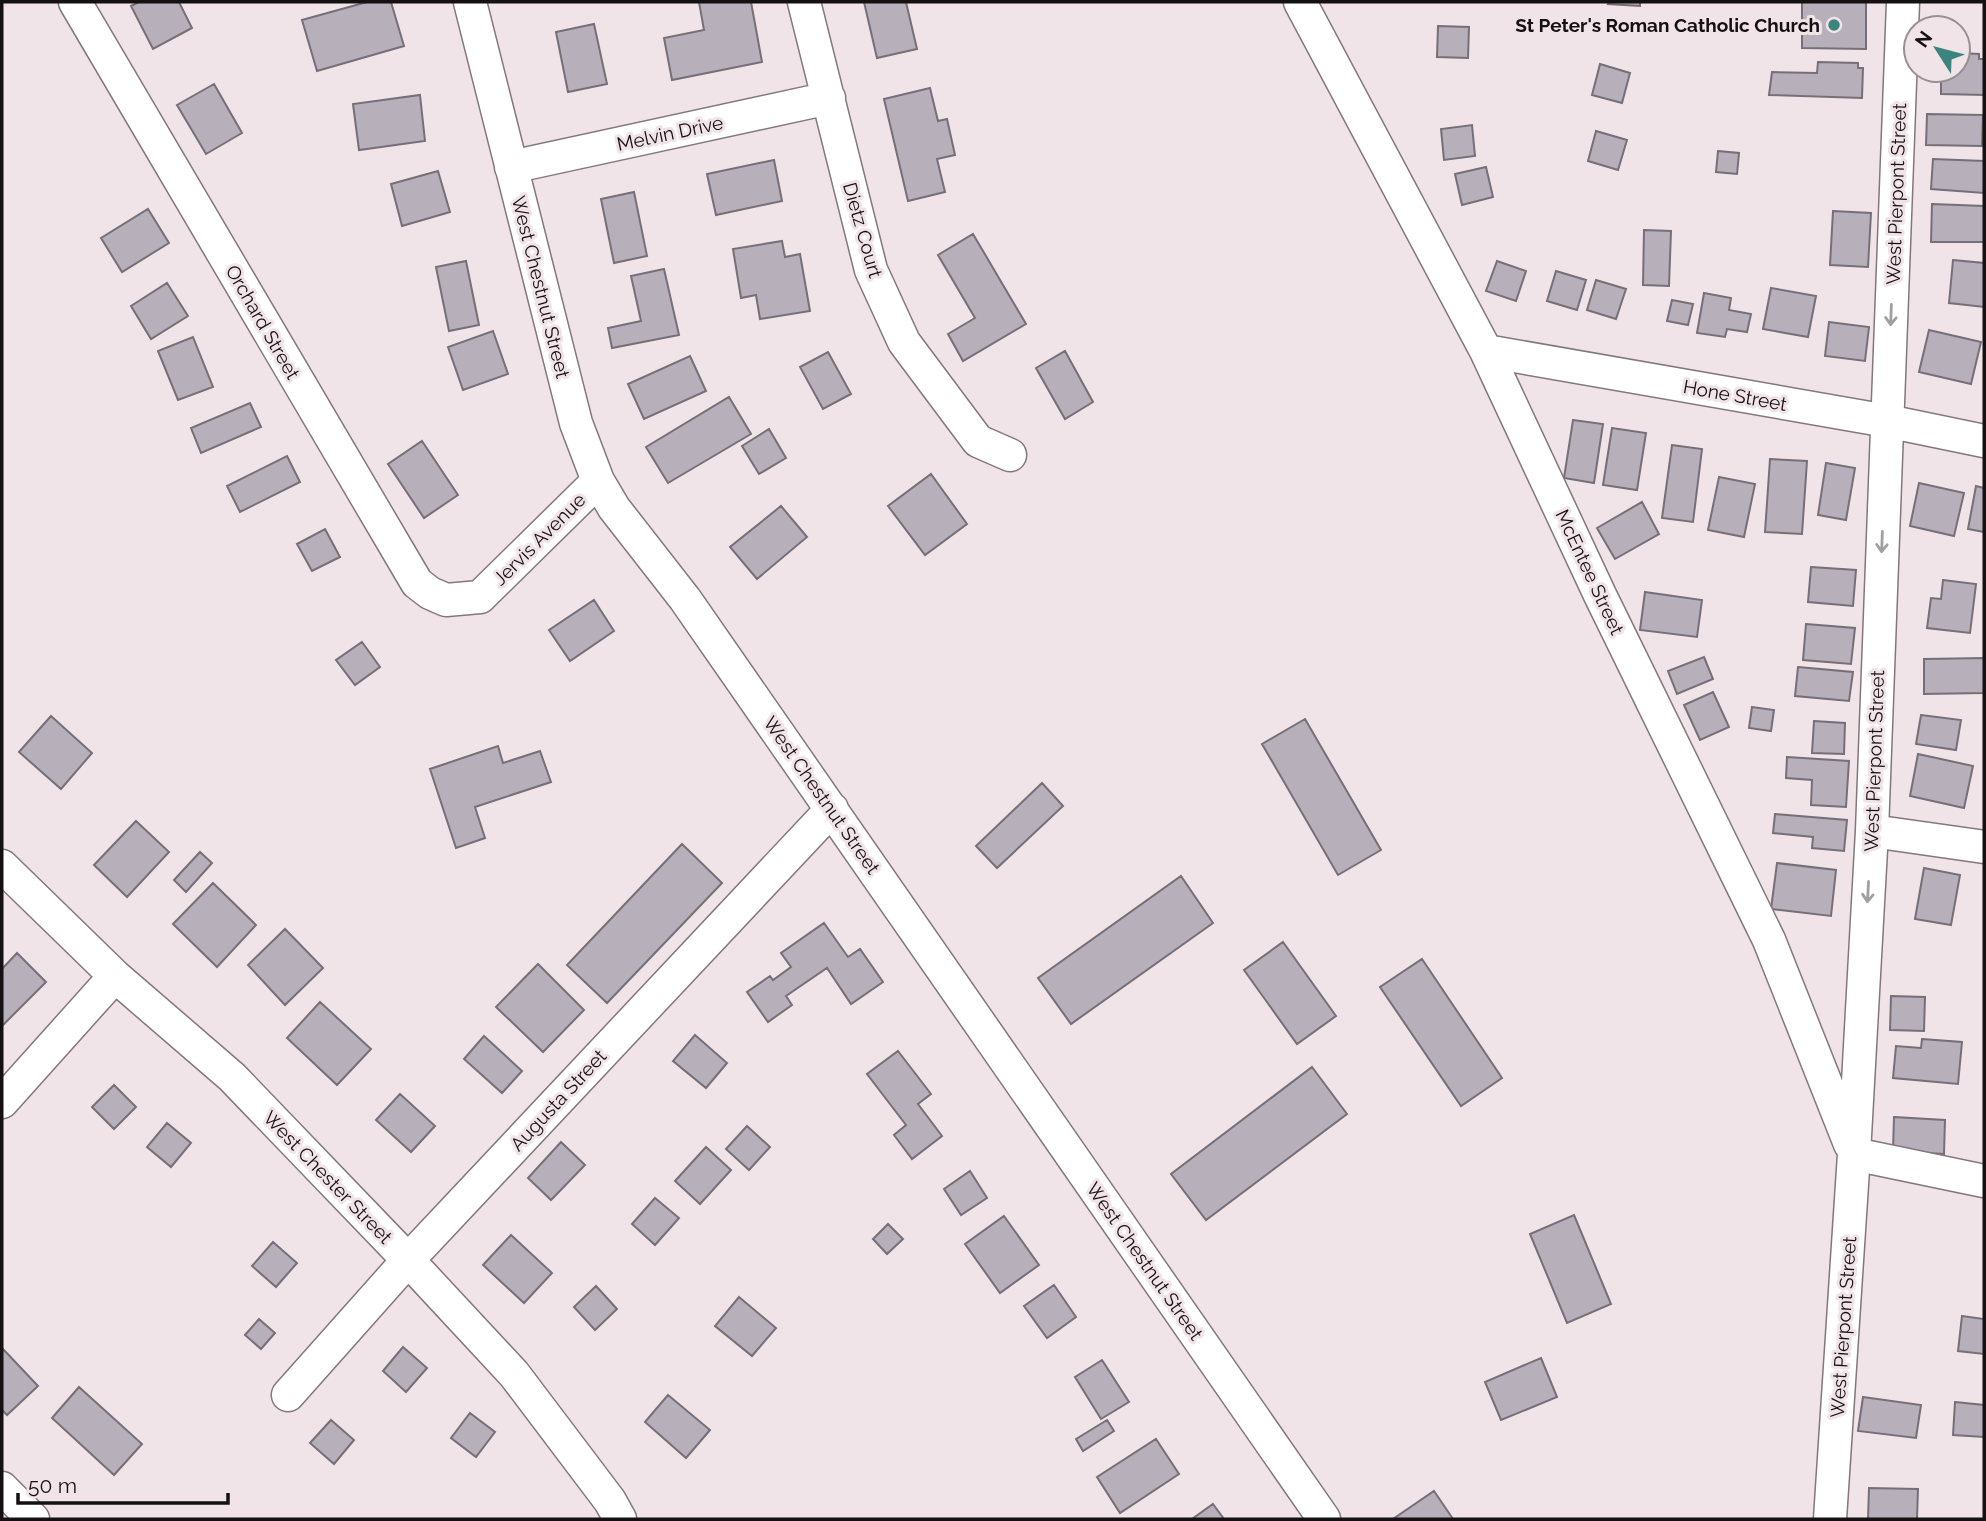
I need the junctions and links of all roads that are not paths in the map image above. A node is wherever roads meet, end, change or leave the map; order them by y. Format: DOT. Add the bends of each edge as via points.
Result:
graph roads {
  1 [pos="75,2"];
  2 [pos="470,2"];
  3 [pos="804,2"];
  4 [pos="1300,2"];
  5 [pos="1903,2"];
  6 [pos="829,98"];
  7 [pos="511,167"];
  8 [pos="1486,351"];
  9 [pos="1886,421"];
  10 [pos="1984,441"];
  11 [pos="1010,455"];
  12 [pos="598,481"];
  13 [pos="480,597"];
  14 [pos="832,809"];
  15 [pos="1872,831"];
  16 [pos="1984,847"];
  17 [pos="2,866"];
  18 [pos="115,976"];
  19 [pos="2,1102"];
  20 [pos="1854,1154"];
  21 [pos="1984,1181"];
  22 [pos="408,1259"];
  23 [pos="288,1395"];
  24 [pos="2,1489"];
  25 [pos="33,1519"];
  26 [pos="620,1519"];
  27 [pos="1324,1519"];
  28 [pos="1830,1519"];
  1 -- 13 [label="street, Orchard Street" via="417,583 446,600"];
  2 -- 7 [label="street, West Chestnut Street"];
  3 -- 6 [label="street, Dietz Court"];
  4 -- 8 [label="street, McEntee Street"];
  5 -- 9 [label="street, West Pierpont Street, one-way"];
  6 -- 7 [label="street, Melvin Drive"];
  6 -- 11 [label="street, Dietz Court" via="871,270 905,342 978,441"];
  7 -- 12 [label="street, West Chestnut Street" via="576,424"];
  8 -- 9 [label="street, Hone Street"];
  8 -- 20 [label="street, McEntee Street" via="1769,940"];
  9 -- 10 [label="street, Hone Street"];
  9 -- 15 [label="street, West Pierpont Street, one-way"];
  12 -- 13 [label="street, Jervis Avenue"];
  12 -- 14 [label="street, West Chestnut Street"];
  14 -- 22 [label="street, Augusta Street"];
  14 -- 27 [label="street, West Chestnut Street"];
  15 -- 16 [label="street"];
  15 -- 20 [label="street, West Pierpont Street, one-way"];
  17 -- 18 [label="street, West Chester Street"];
  18 -- 19 [label="street"];
  18 -- 22 [label="street, West Chester Street" via="232,1077"];
  20 -- 21 [label="street"];
  20 -- 28 [label="street, West Pierpont Street"];
  22 -- 23 [label="street, Augusta Street"];
  22 -- 26 [label="street, West Chester Street" via="514,1374"];
  24 -- 25 [label="street"];
}
